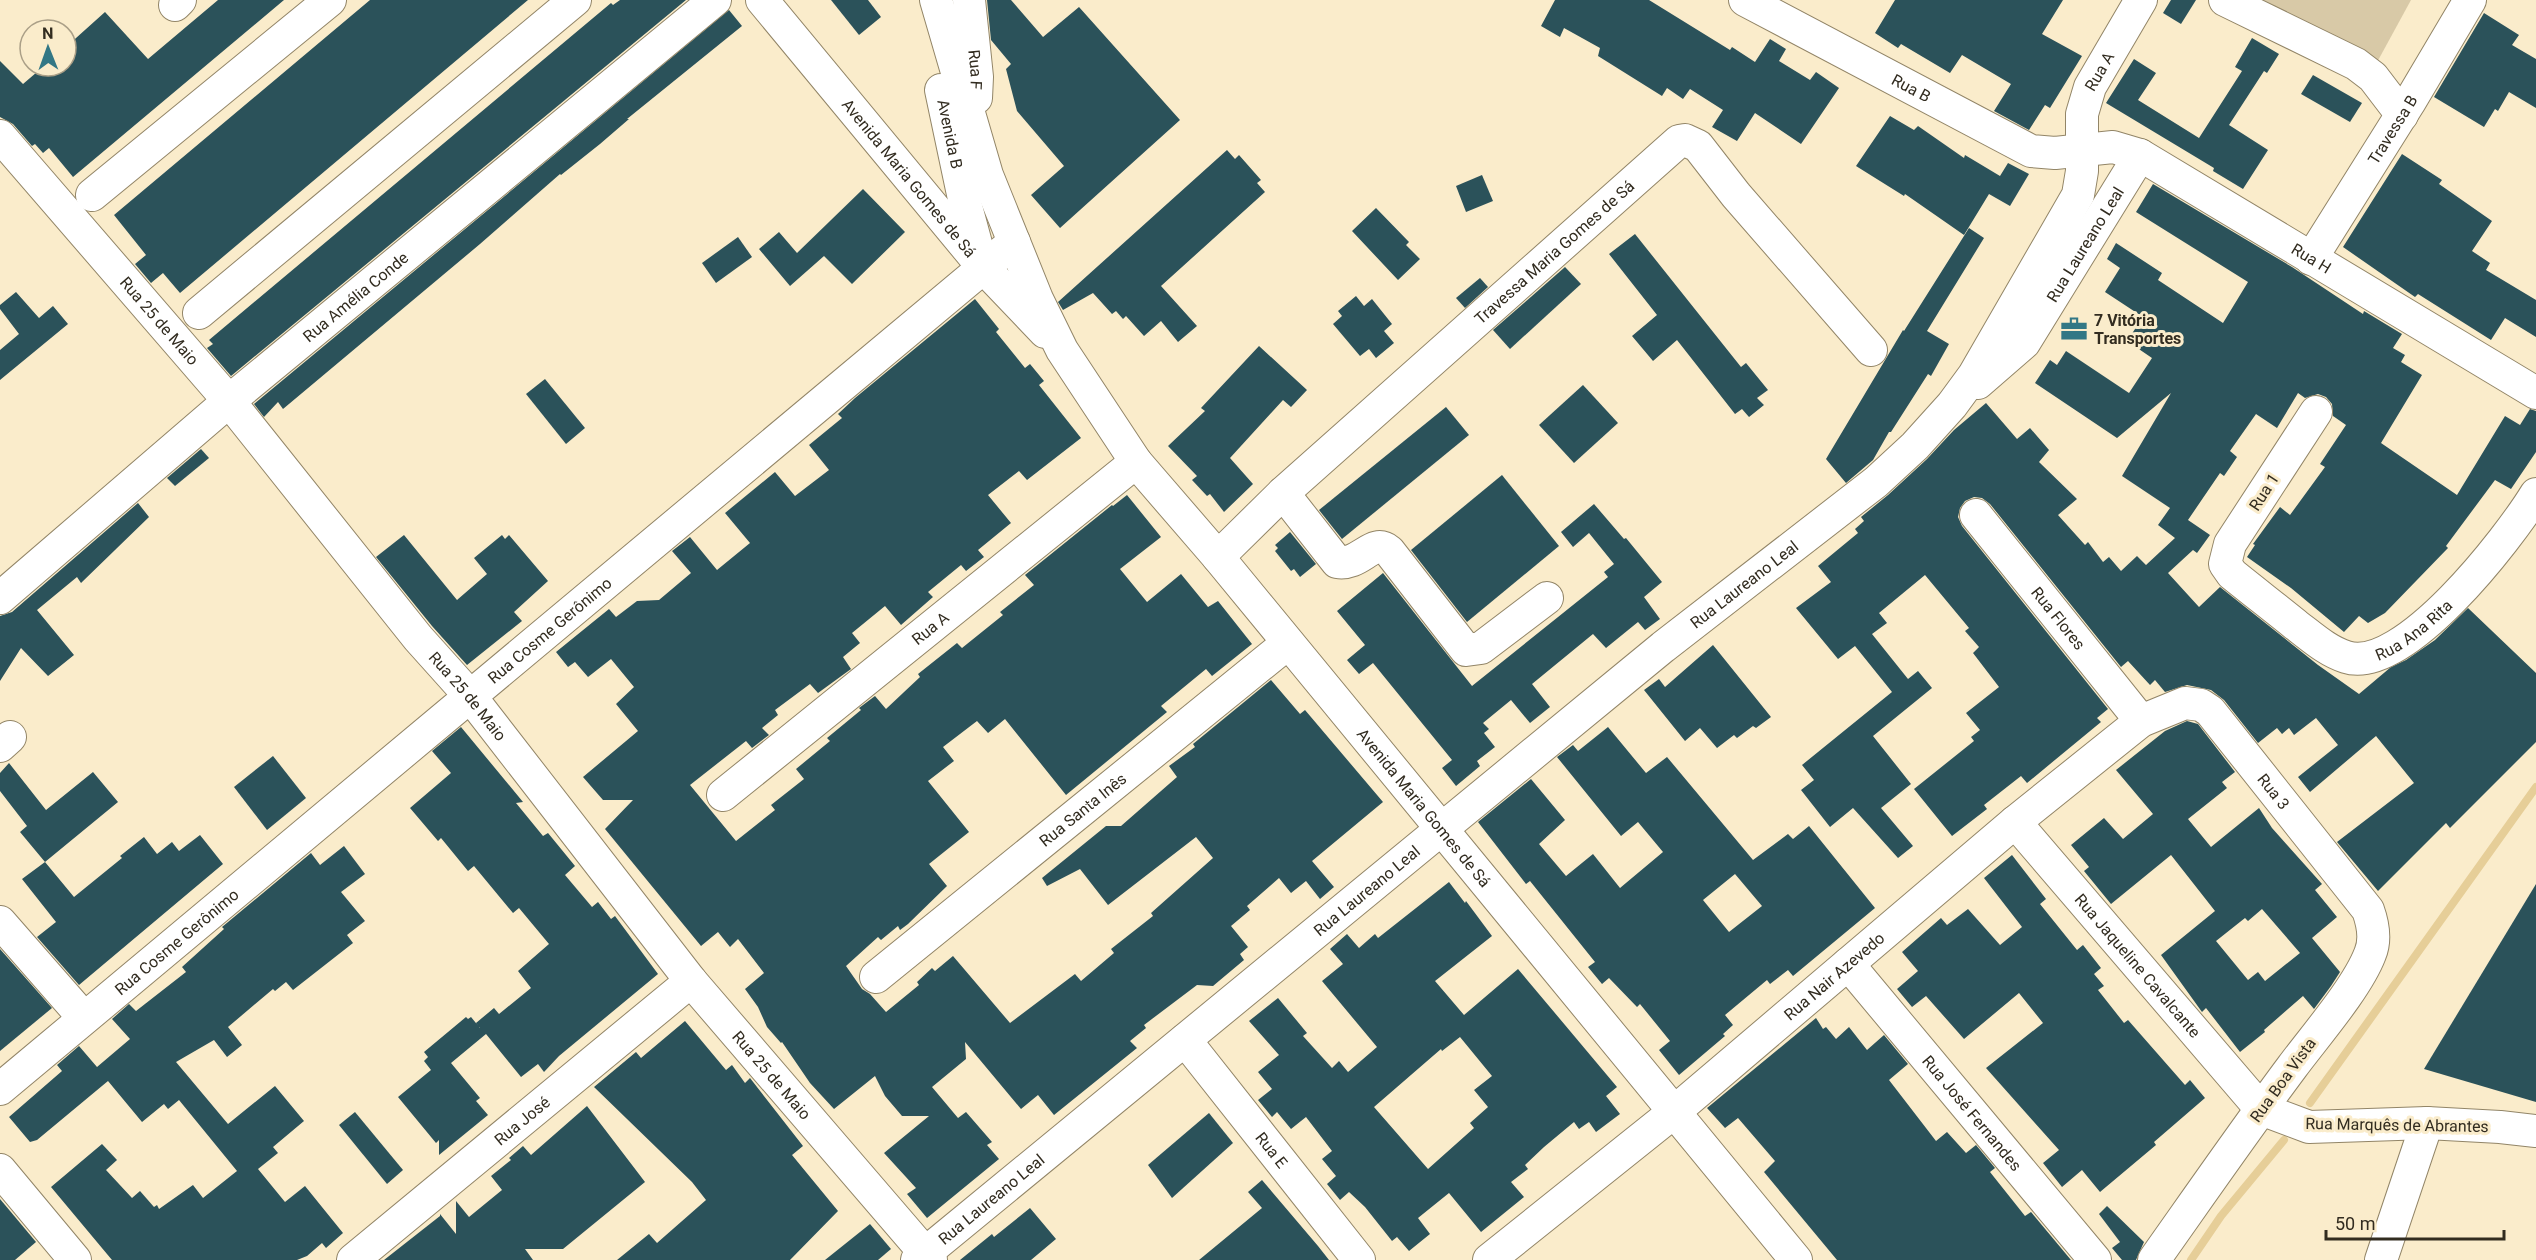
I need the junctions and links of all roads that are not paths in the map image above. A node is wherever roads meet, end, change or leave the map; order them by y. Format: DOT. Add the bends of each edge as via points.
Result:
graph roads {
  1 [pos="330,0"];
  2 [pos="576,0"];
  3 [pos="715,0"];
  4 [pos="762,0"];
  5 [pos="923,0"];
  6 [pos="936,0"];
  7 [pos="969,0"];
  8 [pos="1745,0"];
  9 [pos="2141,0"];
  10 [pos="2225,0"];
  11 [pos="2470,0"];
  12 [pos="2402,114"];
  13 [pos="975,140"];
  14 [pos="5,150"];
  15 [pos="2081,150"];
  16 [pos="2140,156"];
  17 [pos="92,195"];
  18 [pos="1014,242"];
  19 [pos="2312,259"];
  20 [pos="983,267"];
  21 [pos="199,313"];
  22 [pos="1062,350"];
  23 [pos="1871,350"];
  24 [pos="2536,393"];
  25 [pos="229,400"];
  26 [pos="1952,405"];
  27 [pos="2316,412"];
  28 [pos="1136,462"];
  29 [pos="1283,493"];
  30 [pos="2536,495"];
  31 [pos="1976,515"];
  32 [pos="1218,557"];
  33 [pos="2232,574"];
  34 [pos="0,598"];
  35 [pos="1547,598"];
  36 [pos="1288,643"];
  37 [pos="470,696"];
  38 [pos="2185,703"];
  39 [pos="2141,721"];
  40 [pos="723,795"];
  41 [pos="2015,822"];
  42 [pos="1442,828"];
  43 [pos="2355,892"];
  44 [pos="0,922"];
  45 [pos="1848,964"];
  46 [pos="876,976"];
  47 [pos="691,981"];
  48 [pos="84,1018"];
  49 [pos="1185,1040"];
  50 [pos="0,1089"];
  51 [pos="2261,1109"];
  52 [pos="1674,1112"];
  53 [pos="2427,1123"];
  54 [pos="2536,1131"];
  55 [pos="0,1170"];
  56 [pos="924,1258"];
  57 [pos="75,1260"];
  58 [pos="352,1260"];
  59 [pos="1359,1260"];
  60 [pos="1490,1260"];
  61 [pos="1796,1260"];
  62 [pos="2095,1260"];
  63 [pos="2154,1260"];
  64 [pos="2381,1260"];
  1 -- 17 [label="street"];
  2 -- 21 [label="street"];
  3 -- 25 [label="street, Rua Amélia Conde"];
  4 -- 20 [label="street, Avenida Maria Gomes de Sá"];
  5 -- 20 [label="street, Avenida B" via="964,199"];
  6 -- 13 [label="street, Avenida B"];
  7 -- 13 [label="street, Rua F" via="977,77"];
  8 -- 15 [label="street, Rua B" via="2031,152"];
  9 -- 15 [label="street, Rua A" via="2090,87 2082,114"];
  10 -- 12 [label="street" via="2356,64 2373,77"];
  11 -- 12 [label="street, Travessa B"];
  12 -- 19 [label="street, Travessa B"];
  13 -- 18 [label="street, Avenida B"];
  14 -- 25 [label="street, Rua 25 de Maio"];
  15 -- 16 [label="street, Rua H" via="2113,147"];
  15 -- 26 [label="street, Rua Laureano Leal" via="2078,195 1974,375"];
  16 -- 19 [label="street, Rua H"];
  16 -- 26 [label="street, Rua Laureano Leal" via="2024,344"];
  18 -- 20 [label="street, Rua Cosme Gerônimo"];
  18 -- 22 [label="street, Avenida Maria Gomes de Sá"];
  19 -- 24 [label="street, Rua H"];
  20 -- 22 [label="street, Avenida Maria Gomes de Sá"];
  20 -- 37 [label="street, Rua Cosme Gerônimo"];
  22 -- 28 [label="street, Avenida Maria Gomes de Sá"];
  23 -- 29 [label="street, Travessa Maria Gomes de Sá" via="1698,146 1679,141"];
  25 -- 34 [label="street, Rua Amélia Conde"];
  25 -- 37 [label="street, Rua 25 de Maio" via="418,638"];
  26 -- 42 [label="street, Rua Laureano Leal" via="1876,482 1663,647"];
  27 -- 33 [label="street, Rua 1" via="2230,544 2225,564"];
  28 -- 32 [label="street, Avenida Maria Gomes de Sá"];
  28 -- 40 [label="street, Rua A"];
  29 -- 32 [label="street, Travessa Maria Gomes de Sá"];
  29 -- 35 [label="street" via="1336,562 1354,562 1376,546 1389,551 1466,650 1481,648"];
  30 -- 33 [label="street, Rua Ana Rita" via="2480,571 2430,622 2366,659 2348,658 2329,650"];
  31 -- 39 [label="street, Rua Flores"];
  32 -- 36 [label="street, Avenida Maria Gomes de Sá"];
  36 -- 42 [label="street, Avenida Maria Gomes de Sá"];
  36 -- 46 [label="street, Rua Santa Inês"];
  37 -- 47 [label="street, Rua 25 de Maio"];
  37 -- 48 [label="street, Rua Cosme Gerônimo"];
  38 -- 39 [label="street, Rua Nair Azevedo"];
  38 -- 43 [label="street, Rua 3" via="2210,711"];
  39 -- 41 [label="street, Rua Nair Azevedo"];
  41 -- 45 [label="street, Rua Nair Azevedo"];
  41 -- 51 [label="street, Rua Jaqueline Cavalcante"];
  42 -- 49 [label="street, Rua Laureano Leal"];
  42 -- 52 [label="street, Avenida Maria Gomes de Sá"];
  43 -- 51 [label="street, Rua Boa Vista" via="2372,923 2371,953 2357,980"];
  44 -- 48 [label="street"];
  45 -- 52 [label="street, Rua Nair Azevedo"];
  45 -- 62 [label="street, Rua José Fernandes"];
  47 -- 56 [label="street, Rua 25 de Maio"];
  47 -- 58 [label="street, Rua José"];
  48 -- 50 [label="street, Rua Cosme Gerônimo"];
  49 -- 56 [label="street, Rua Laureano Leal"];
  49 -- 59 [label="street, Rua E"];
  51 -- 53 [label="street, Rua Marquês de Abrantes" via="2309,1127"];
  51 -- 63 [label="street, Rua Boa Vista"];
  52 -- 60 [label="street, Rua Nair Azevedo"];
  52 -- 61 [label="street, Avenida Maria Gomes de Sá"];
  53 -- 54 [label="street, Rua Marquês de Abrantes"];
  53 -- 64 [label="street"];
  55 -- 57 [label="street"];
}
